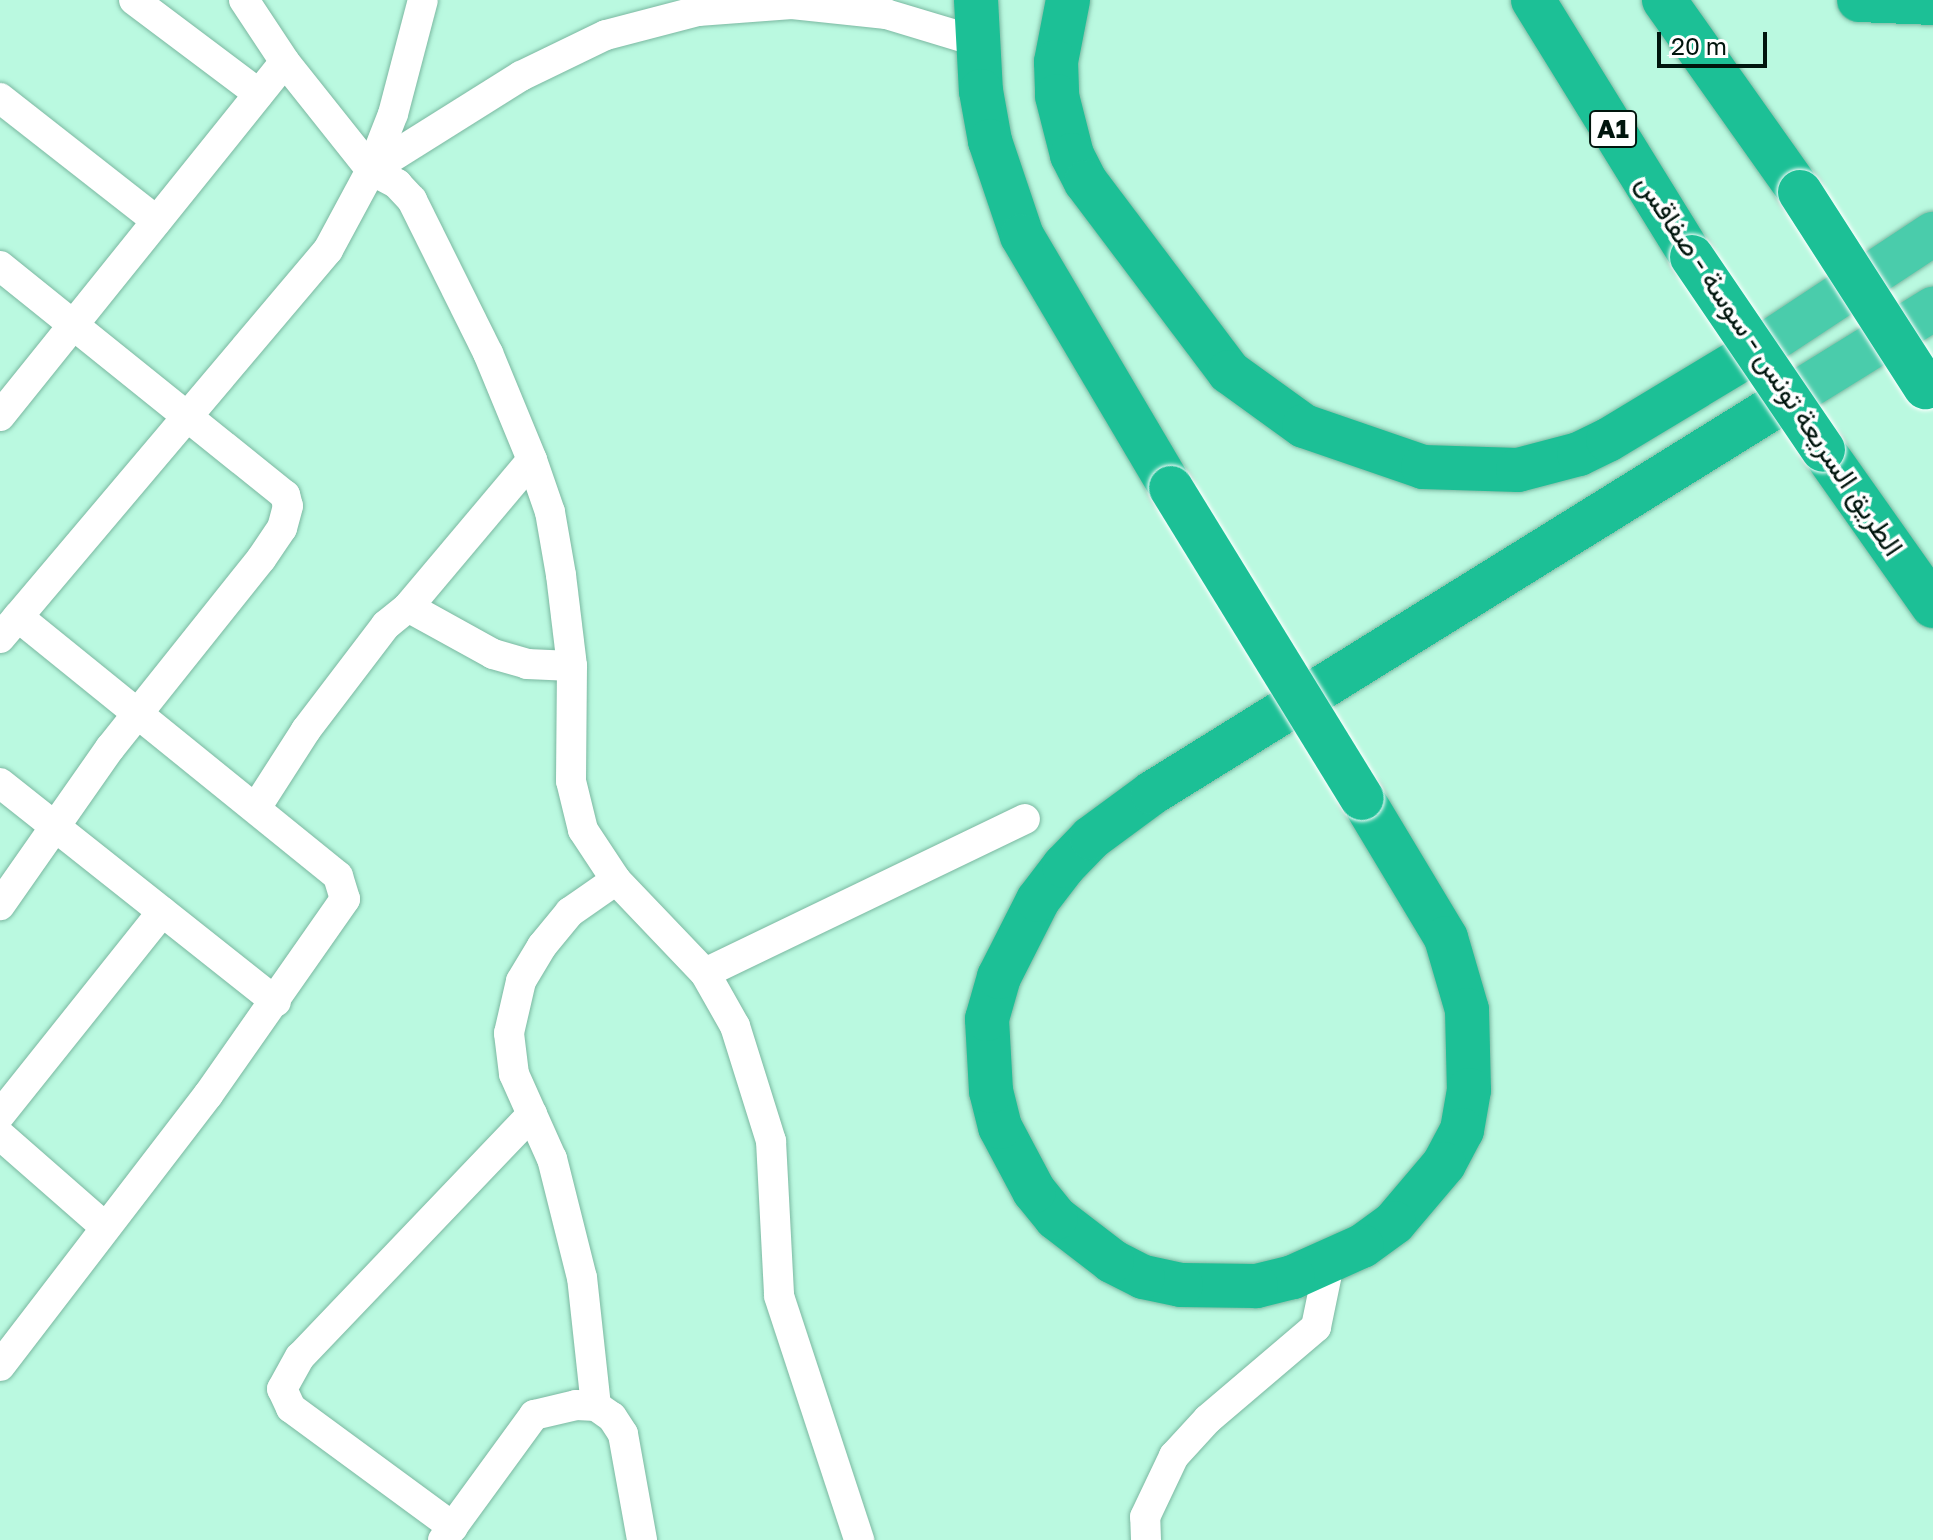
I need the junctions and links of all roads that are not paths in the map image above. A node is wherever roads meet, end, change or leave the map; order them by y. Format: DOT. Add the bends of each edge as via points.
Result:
graph roads {
  1 [pos="134,0"];
  2 [pos="244,0"];
  3 [pos="423,0"];
  4 [pos="1068,0"];
  5 [pos="1533,0"];
  6 [pos="1664,0"];
  7 [pos="1859,0"];
  8 [pos="1933,3"];
  9 [pos="976,21"];
  10 [pos="285,62"];
  11 [pos="259,94"];
  12 [pos="0,98"];
  13 [pos="371,170"];
  14 [pos="157,221"];
  15 [pos="1933,234"];
  16 [pos="0,266"];
  17 [pos="1933,309"];
  18 [pos="75,323"];
  19 [pos="1929,393"];
  20 [pos="0,416"];
  21 [pos="188,416"];
  22 [pos="532,460"];
  23 [pos="1933,606"];
  24 [pos="408,607"];
  25 [pos="9,628"];
  26 [pos="572,666"];
  27 [pos="138,717"];
  28 [pos="0,783"];
  29 [pos="256,808"];
  30 [pos="1025,819"];
  31 [pos="54,826"];
  32 [pos="616,880"];
  33 [pos="0,905"];
  34 [pos="162,912"];
  35 [pos="705,973"];
  36 [pos="276,1002"];
  37 [pos="532,1114"];
  38 [pos="0,1115"];
  39 [pos="0,1135"];
  40 [pos="105,1227"];
  41 [pos="1329,1264"];
  42 [pos="10,1331"];
  43 [pos="0,1366"];
  44 [pos="596,1406"];
  45 [pos="448,1533"];
  46 [pos="642,1540"];
  47 [pos="859,1540"];
  48 [pos="1146,1540"];
  1 -- 11 [label="street"];
  2 -- 10 [label="street"];
  3 -- 13 [label="street" via="411,57"];
  4 -- 15 [label="highway" via="1056,62 1057,96 1072,155 1086,182 1229,372 1304,426 1423,467 1518,470 1579,454 1757,350"];
  5 -- 23 [label="highway, الطريق السريعة تونس - سوسة - صفاقس / A1, bridge" via="1692,257"];
  6 -- 19 [label="highway, bridge" via="1800,192"];
  7 -- 8 [label="highway"];
  9 -- 13 [label="street" via="792,4 698,11 606,35 521,76"];
  9 -- 41 [label="highway, bridge" via="990,141 1022,236 1446,938 1467,1010 1469,1090 1462,1130 1421,1195 1394,1223"];
  10 -- 11 [label="street"];
  10 -- 13 [label="street"];
  11 -- 14 [label="street"];
  12 -- 14 [label="street"];
  13 -- 21 [label="street" via="328,250"];
  13 -- 22 [label="street" via="397,184 430,230"];
  14 -- 18 [label="street"];
  16 -- 18 [label="street"];
  17 -- 41 [label="highway" via="1120,814 1064,866 1016,937 987,1019 991,1091 1014,1159 1056,1218 1112,1261 1143,1277 1181,1285 1256,1286"];
  18 -- 20 [label="street"];
  18 -- 21 [label="street"];
  21 -- 25 [label="street"];
  21 -- 27 [label="street" via="285,495 288,506 282,528 261,559"];
  22 -- 24 [label="street"];
  22 -- 26 [label="street" via="550,512"];
  24 -- 26 [label="street" via="493,654 527,664"];
  24 -- 29 [label="street" via="386,625 306,730"];
  25 -- 27 [label="street"];
  26 -- 32 [label="street" via="571,781 583,830"];
  27 -- 29 [label="street"];
  27 -- 31 [label="street"];
  28 -- 31 [label="street"];
  29 -- 36 [label="street" via="338,876 345,888 341,911"];
  30 -- 35 [label="street"];
  31 -- 33 [label="street"];
  31 -- 34 [label="street"];
  32 -- 35 [label="street"];
  32 -- 37 [label="street" via="570,912 521,981 509,1033 514,1074"];
  34 -- 36 [label="street"];
  34 -- 38 [label="street"];
  35 -- 47 [label="street" via="735,1026 759,1092 771,1141 779,1296"];
  36 -- 40 [label="street"];
  37 -- 44 [label="street" via="552,1159 582,1278"];
  37 -- 45 [label="street" via="300,1357 282,1389 291,1408"];
  39 -- 40 [label="street"];
  40 -- 42 [label="street"];
  41 -- 48 [label="street" via="1316,1327 1208,1419 1174,1456 1145,1517"];
  42 -- 43 [label="street"];
  44 -- 45 [label="street" via="552,1408 534,1415"];
  44 -- 46 [label="street" via="623,1434"];
}
